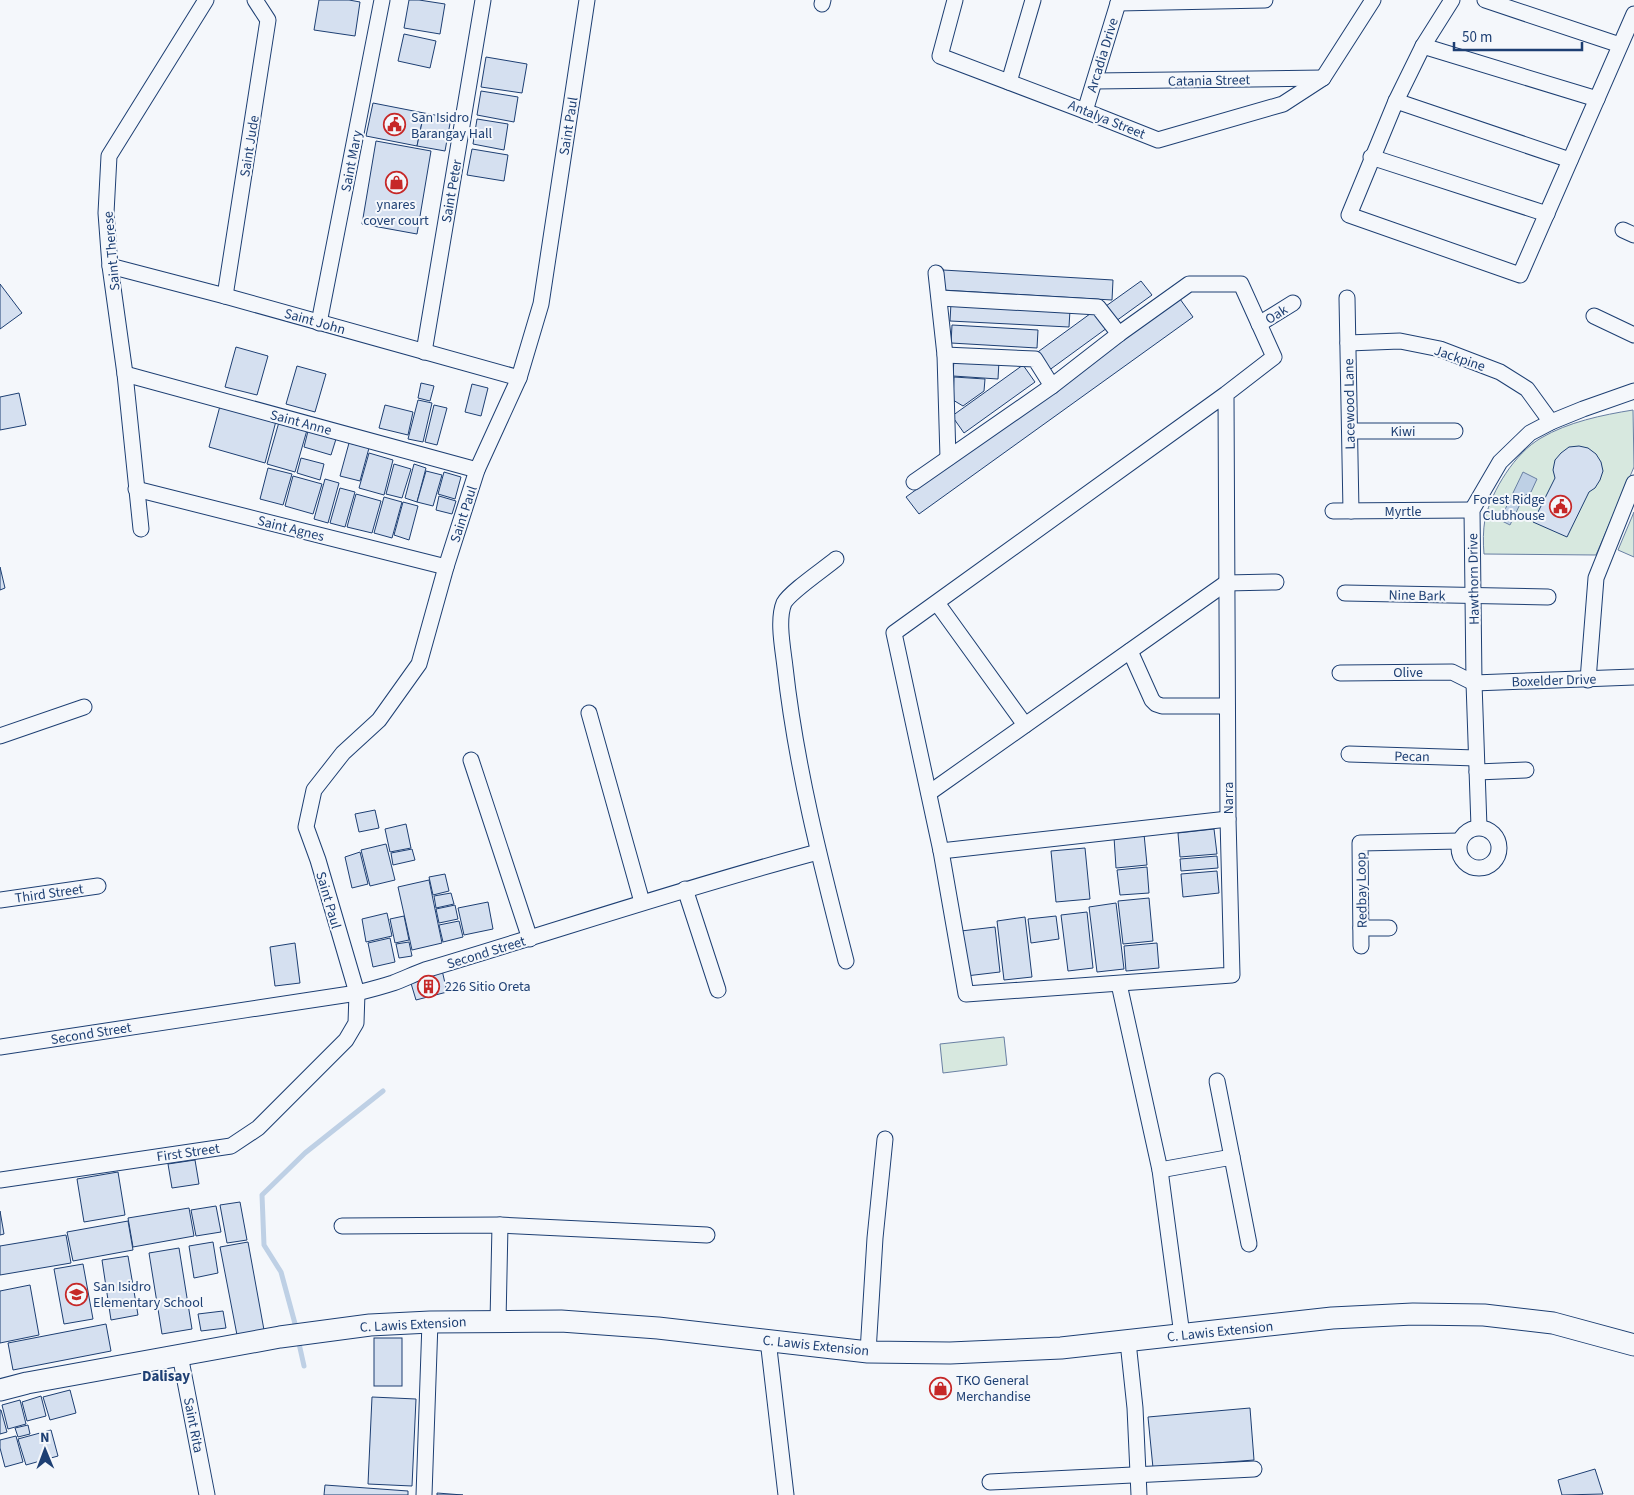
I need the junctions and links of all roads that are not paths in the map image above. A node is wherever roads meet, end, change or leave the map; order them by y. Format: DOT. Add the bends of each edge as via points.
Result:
graph roads {
  1 [pos="206,0"];
  2 [pos="255,0"];
  3 [pos="382,0"];
  4 [pos="483,0"];
  5 [pos="587,0"];
  6 [pos="955,0"];
  7 [pos="1032,0"];
  8 [pos="1265,0"];
  9 [pos="1373,0"];
  10 [pos="1452,0"];
  11 [pos="1485,0"];
  12 [pos="1118,2"];
  13 [pos="1634,14"];
  14 [pos="1620,45"];
  15 [pos="1423,46"];
  16 [pos="1323,78"];
  17 [pos="1094,81"];
  18 [pos="1009,82"];
  19 [pos="1597,99"];
  20 [pos="1396,101"];
  21 [pos="1085,110"];
  22 [pos="1371,157"];
  23 [pos="1570,160"];
  24 [pos="1547,214"];
  25 [pos="110,266"];
  26 [pos="936,272"];
  27 [pos="225,296"];
  28 [pos="940,298"];
  29 [pos="1347,298"];
  30 [pos="1293,303"];
  31 [pos="1594,316"];
  32 [pos="320,323"];
  33 [pos="1259,324"];
  34 [pos="1119,334"];
  35 [pos="1634,335"];
  36 [pos="1348,343"];
  37 [pos="424,352"];
  38 [pos="945,356"];
  39 [pos="125,374"];
  40 [pos="519,378"];
  41 [pos="1052,386"];
  42 [pos="1634,392"];
  43 [pos="1226,394"];
  44 [pos="1551,422"];
  45 [pos="1350,431"];
  46 [pos="1456,431"];
  47 [pos="948,458"];
  48 [pos="477,470"];
  49 [pos="914,482"];
  50 [pos="1634,483"];
  51 [pos="136,490"];
  52 [pos="1472,510"];
  53 [pos="1333,511"];
  54 [pos="1351,511"];
  55 [pos="141,528"];
  56 [pos="836,559"];
  57 [pos="446,567"];
  58 [pos="1276,582"];
  59 [pos="1226,583"];
  60 [pos="1345,593"];
  61 [pos="1473,596"];
  62 [pos="1548,597"];
  63 [pos="937,603"];
  64 [pos="1130,651"];
  65 [pos="1340,673"];
  66 [pos="1634,677"];
  67 [pos="1588,680"];
  68 [pos="1474,683"];
  69 [pos="1227,706"];
  70 [pos="84,707"];
  71 [pos="589,713"];
  72 [pos="1025,725"];
  73 [pos="0,736"];
  74 [pos="1349,754"];
  75 [pos="471,760"];
  76 [pos="1476,765"];
  77 [pos="1526,770"];
  78 [pos="929,793"];
  79 [pos="1228,820"];
  80 [pos="1479,827"];
  81 [pos="1460,841"];
  82 [pos="942,851"];
  83 [pos="818,852"];
  84 [pos="98,886"];
  85 [pos="685,889"];
  86 [pos="0,900"];
  87 [pos="642,902"];
  88 [pos="1361,928"];
  89 [pos="1389,928"];
  90 [pos="530,939"];
  91 [pos="1362,946"];
  92 [pos="846,961"];
  93 [pos="1119,984"];
  94 [pos="718,990"];
  95 [pos="357,993"];
  96 [pos="0,1047"];
  97 [pos="1217,1081"];
  98 [pos="885,1138"];
  99 [pos="1232,1156"];
  100 [pos="1160,1170"];
  101 [pos="0,1180"];
  102 [pos="500,1225"];
  103 [pos="342,1226"];
  104 [pos="706,1235"];
  105 [pos="1249,1244"];
  106 [pos="430,1322"];
  107 [pos="498,1322"];
  108 [pos="1182,1335"];
  109 [pos="768,1340"];
  110 [pos="1128,1342"];
  111 [pos="1634,1345"];
  112 [pos="868,1352"];
  113 [pos="180,1355"];
  114 [pos="0,1390"];
  115 [pos="1254,1469"];
  116 [pos="1139,1474"];
  117 [pos="990,1482"];
  118 [pos="207,1495"];
  119 [pos="424,1495"];
  120 [pos="786,1495"];
  121 [pos="1139,1495"];
  1 -- 25 [label="street, Saint Therese" via="109,156 106,213"];
  2 -- 27 [label="street, Saint Jude" via="268,20"];
  3 -- 32 [label="street, Saint Mary"];
  4 -- 37 [label="street, Saint Peter"];
  5 -- 40 [label="street, Saint Paul" via="541,304"];
  6 -- 18 [label="street, Antalya Street" via="940,56"];
  7 -- 18 [label="street"];
  8 -- 12 [label="street"];
  9 -- 16 [label="street, Antalya Street"];
  10 -- 15 [label="street"];
  11 -- 14 [label="street"];
  12 -- 17 [label="street, Arcadia Drive"];
  13 -- 14 [label="street"];
  14 -- 19 [label="street"];
  15 -- 19 [label="street"];
  15 -- 20 [label="street"];
  16 -- 17 [label="street, Catania Street"];
  16 -- 21 [label="street, Antalya Street" via="1283,104 1158,140"];
  17 -- 21 [label="street, Arcadia Drive"];
  18 -- 21 [label="street, Antalya Street"];
  19 -- 23 [label="street"];
  20 -- 22 [label="street"];
  20 -- 23 [label="street"];
  22 -- 24 [label="street"];
  22 -- 24 [label="street" via="1349,215 1520,274"];
  23 -- 24 [label="street"];
  25 -- 27 [label="street, Saint John"];
  25 -- 39 [label="street, Saint Therese"];
  26 -- 28 [label="street"];
  27 -- 32 [label="street, Saint John"];
  28 -- 34 [label="street" via="1098,306"];
  28 -- 38 [label="street"];
  29 -- 36 [label="street, Lacewood Lane"];
  30 -- 33 [label="street, Oak"];
  31 -- 35 [label="street"];
  32 -- 37 [label="street, Saint John"];
  33 -- 34 [label="street" via="1241,284 1189,284"];
  33 -- 43 [label="street" via="1274,357"];
  34 -- 41 [label="street"];
  36 -- 44 [label="street, Jackpine" via="1400,341 1440,349 1500,372 1527,389"];
  36 -- 45 [label="street, Lacewood Lane"];
  37 -- 40 [label="street, Saint John"];
  38 -- 41 [label="street" via="1035,359"];
  38 -- 47 [label="street"];
  39 -- 48 [label="street, Saint Anne"];
  39 -- 51 [label="street, Saint Therese"];
  40 -- 48 [label="street, Saint Paul"];
  41 -- 47 [label="street"];
  42 -- 44 [label="street"];
  43 -- 59 [label="street, Narra"];
  43 -- 63 [label="street, Narra"];
  44 -- 52 [label="street" via="1530,433 1500,462"];
  45 -- 46 [label="street, Kiwi"];
  45 -- 54 [label="street, Lacewood Lane"];
  47 -- 49 [label="street"];
  48 -- 57 [label="street, Saint Paul"];
  50 -- 67 [label="street" via="1596,578"];
  51 -- 55 [label="street, Saint Therese"];
  51 -- 57 [label="street, Saint Agnes"];
  52 -- 54 [label="street, Myrtle"];
  52 -- 61 [label="street, Hawthorn Drive"];
  53 -- 54 [label="street, Myrtle"];
  56 -- 83 [label="street" via="791,594 784,604 781,624 789,698"];
  57 -- 95 [label="street, Saint Paul" via="418,664 380,720 343,753 314,790 306,826"];
  58 -- 59 [label="street"];
  59 -- 64 [label="street"];
  59 -- 69 [label="street, Narra"];
  60 -- 61 [label="street, Nine Bark"];
  61 -- 62 [label="street, Nine Bark"];
  61 -- 68 [label="street, Hawthorn Drive"];
  63 -- 72 [label="street"];
  63 -- 78 [label="street, Narra" via="894,633"];
  64 -- 69 [label="street" via="1156,704"];
  64 -- 72 [label="street"];
  65 -- 68 [label="street, Olive" via="1452,672"];
  66 -- 67 [label="street, Boxelder Drive"];
  67 -- 68 [label="street, Boxelder Drive"];
  68 -- 76 [label="street, Hawthorn Drive"];
  69 -- 79 [label="street, Narra"];
  70 -- 73 [label="street"];
  71 -- 87 [label="street"];
  72 -- 78 [label="street"];
  74 -- 76 [label="street, Pecan"];
  75 -- 90 [label="street"];
  76 -- 77 [label="street, Pecan"];
  76 -- 80 [label="street, Hawthorn Drive"];
  78 -- 82 [label="street, Narra"];
  79 -- 82 [label="street"];
  79 -- 93 [label="street, Narra" via="1232,975"];
  80 -- 81 [label="street" via="1464,834"];
  80 -- 81 [label="street" via="1493,833 1498,840 1498,855 1493,862 1479,868 1471,867 1460,856"];
  81 -- 88 [label="street, Redbay Loop" via="1360,843"];
  82 -- 93 [label="street, Narra" via="966,994"];
  83 -- 85 [label="street, Second Street"];
  83 -- 92 [label="street"];
  84 -- 86 [label="street, Third Street"];
  85 -- 87 [label="street, Second Street"];
  85 -- 94 [label="street"];
  87 -- 90 [label="street, Second Street"];
  88 -- 89 [label="street"];
  88 -- 91 [label="street, Redbay Loop"];
  90 -- 95 [label="street, Second Street"];
  93 -- 100 [label="street"];
  95 -- 96 [label="street, Second Street"];
  95 -- 101 [label="street, First Street" via="356,1023 346,1040 258,1128 231,1146"];
  97 -- 99 [label="street"];
  98 -- 112 [label="street"];
  99 -- 100 [label="street"];
  99 -- 105 [label="street"];
  100 -- 108 [label="street"];
  102 -- 103 [label="street"];
  102 -- 104 [label="street"];
  102 -- 107 [label="street"];
  106 -- 107 [label="street, C. Lawis Extension"];
  106 -- 113 [label="street, C. Lawis Extension" via="370,1325"];
  106 -- 119 [label="street"];
  107 -- 109 [label="street, C. Lawis Extension" via="570,1322"];
  108 -- 110 [label="street, C. Lawis Extension"];
  108 -- 111 [label="street, C. Lawis Extension" via="1332,1318 1413,1314 1553,1322"];
  109 -- 112 [label="street, C. Lawis Extension"];
  109 -- 120 [label="street"];
  110 -- 112 [label="street, C. Lawis Extension" via="950,1354"];
  110 -- 116 [label="street"];
  113 -- 114 [label="street, C. Lawis Extension"];
  113 -- 118 [label="street, Saint Rita"];
  115 -- 116 [label="street"];
  116 -- 117 [label="street"];
  116 -- 121 [label="street"];
}
